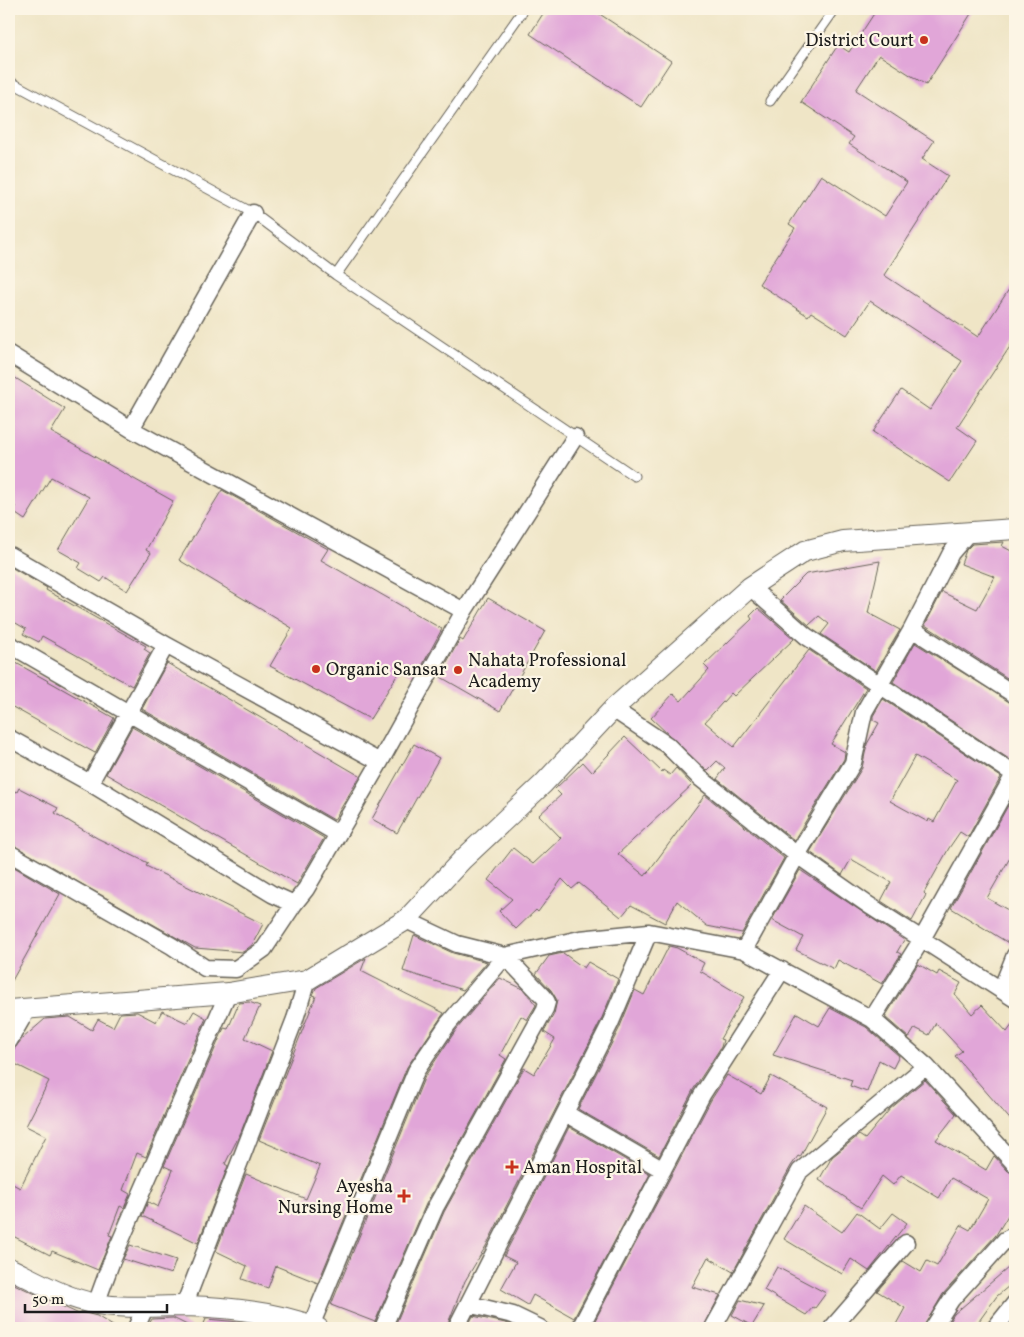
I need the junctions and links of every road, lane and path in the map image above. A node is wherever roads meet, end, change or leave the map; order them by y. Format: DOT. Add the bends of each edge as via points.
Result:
graph roads {
  1 [pos="524,9"];
  2 [pos="835,9"];
  3 [pos="9,81"];
  4 [pos="770,101"];
  5 [pos="253,213"];
  6 [pos="336,275"];
  7 [pos="9,354"];
  8 [pos="132,429"];
  9 [pos="575,437"];
  10 [pos="634,476"];
  11 [pos="1015,529"];
  12 [pos="968,533"];
  13 [pos="9,555"];
  14 [pos="750,587"];
  15 [pos="464,611"];
  16 [pos="912,629"];
  17 [pos="9,644"];
  18 [pos="166,645"];
  19 [pos="879,684"];
  20 [pos="1015,695"];
  21 [pos="613,709"];
  22 [pos="129,712"];
  23 [pos="9,738"];
  24 [pos="380,762"];
  25 [pos="1015,773"];
  26 [pos="90,783"];
  27 [pos="338,834"];
  28 [pos="9,853"];
  29 [pos="797,855"];
  30 [pos="294,904"];
  31 [pos="406,920"];
  32 [pos="649,932"];
  33 [pos="922,939"];
  34 [pos="744,950"];
  35 [pos="1015,955"];
  36 [pos="505,956"];
  37 [pos="782,970"];
  38 [pos="307,980"];
  39 [pos="228,994"];
  40 [pos="1008,995"];
  41 [pos="19,1009"];
  42 [pos="872,1019"];
  43 [pos="9,1041"];
  44 [pos="926,1066"];
  45 [pos="565,1113"];
  46 [pos="1015,1164"];
  47 [pos="663,1170"];
  48 [pos="1015,1235"];
  49 [pos="906,1242"];
  50 [pos="9,1268"];
  51 [pos="1015,1303"];
  52 [pos="96,1304"];
  53 [pos="468,1304"];
  54 [pos="184,1306"];
  55 [pos="144,1308"];
  56 [pos="315,1327"];
  57 [pos="136,1328"];
  58 [pos="382,1328"];
  59 [pos="456,1328"];
  60 [pos="540,1328"];
  61 [pos="580,1328"];
  62 [pos="713,1328"];
  63 [pos="832,1328"];
  64 [pos="933,1328"];
  65 [pos="995,1328"];
  1 -- 6 [label="lane"];
  2 -- 4 [label="lane"];
  3 -- 5 [label="lane"];
  5 -- 6 [label="lane"];
  5 -- 8 [label="street"];
  6 -- 9 [label="lane"];
  7 -- 8 [label="street"];
  8 -- 15 [label="street"];
  9 -- 10 [label="lane"];
  9 -- 15 [label="street"];
  11 -- 12 [label="street"];
  12 -- 14 [label="street" via="843,541 805,551"];
  12 -- 16 [label="street" via="951,553"];
  13 -- 18 [label="street"];
  14 -- 19 [label="street" via="806,636"];
  14 -- 21 [label="street"];
  15 -- 24 [label="street"];
  16 -- 19 [label="street"];
  16 -- 20 [label="street"];
  17 -- 22 [label="street"];
  18 -- 22 [label="street"];
  18 -- 24 [label="street"];
  19 -- 25 [label="street"];
  19 -- 29 [label="street" via="864,712 852,763"];
  21 -- 29 [label="street" via="667,745 700,778"];
  21 -- 31 [label="street" via="543,784 462,860"];
  22 -- 26 [label="street"];
  22 -- 27 [label="street"];
  23 -- 26 [label="street"];
  24 -- 27 [label="street"];
  25 -- 33 [label="street"];
  26 -- 30 [label="street" via="272,894"];
  27 -- 30 [label="street"];
  28 -- 30 [label="street" via="205,968 236,969 264,949"];
  29 -- 33 [label="street"];
  29 -- 34 [label="street"];
  31 -- 36 [label="street" via="457,944"];
  31 -- 38 [label="street"];
  32 -- 34 [label="street"];
  32 -- 36 [label="street" via="580,939"];
  32 -- 45 [label="street" via="610,1024"];
  33 -- 40 [label="street"];
  33 -- 42 [label="street"];
  34 -- 37 [label="street"];
  35 -- 40 [label="street"];
  36 -- 56 [label="street" via="448,1024 416,1071"];
  36 -- 58 [label="street" via="547,1002 435,1208"];
  37 -- 42 [label="street"];
  37 -- 47 [label="street" via="702,1095"];
  38 -- 39 [label="street"];
  38 -- 54 [label="street" via="295,1019"];
  39 -- 41 [label="street"];
  39 -- 52 [label="street"];
  41 -- 43 [label="street"];
  42 -- 44 [label="street"];
  44 -- 46 [label="street"];
  44 -- 62 [label="street" via="800,1171"];
  45 -- 47 [label="street"];
  45 -- 53 [label="street"];
  47 -- 61 [label="street"];
  48 -- 64 [label="street" via="1005,1240 951,1300"];
  49 -- 63 [label="street"];
  50 -- 52 [label="street"];
  51 -- 65 [label="street"];
  52 -- 55 [label="street"];
  53 -- 59 [label="street"];
  53 -- 60 [label="street" via="513,1315"];
  54 -- 55 [label="street"];
  54 -- 56 [label="street" via="258,1312"];
  55 -- 57 [label="street"];
}
